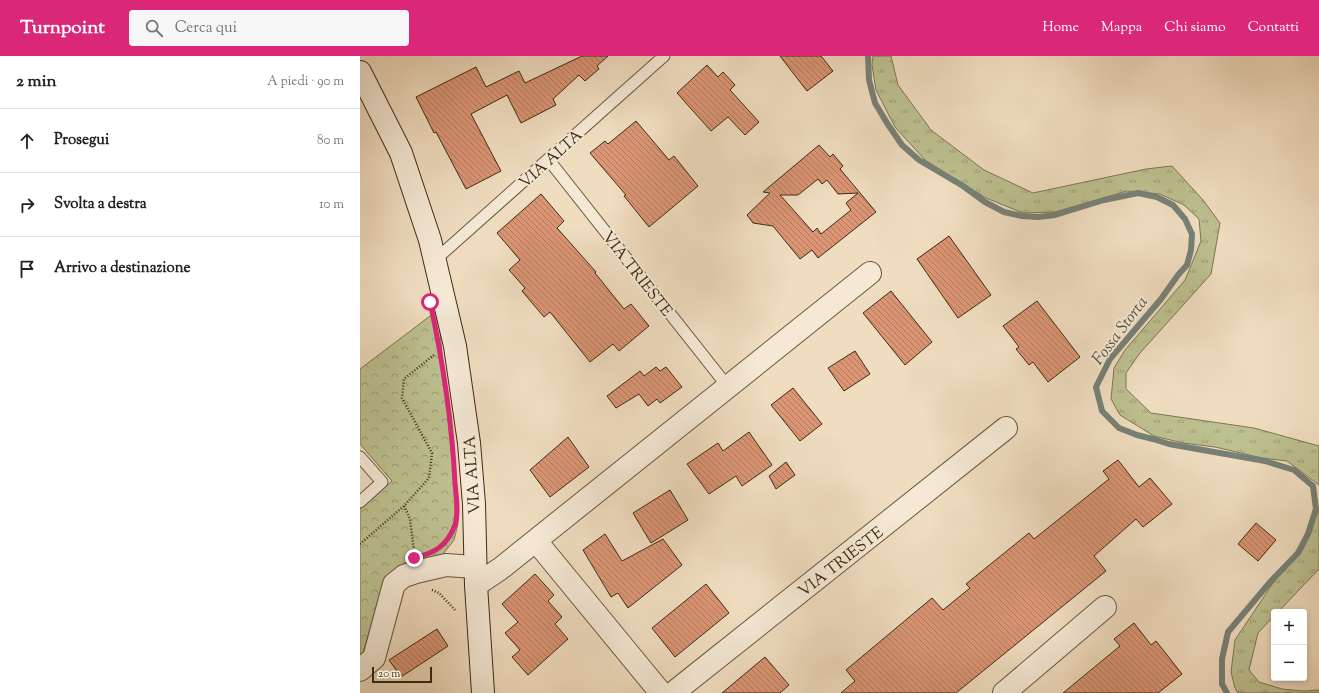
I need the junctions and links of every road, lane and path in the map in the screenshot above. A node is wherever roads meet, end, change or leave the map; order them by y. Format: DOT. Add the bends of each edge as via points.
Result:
graph roads {
  1 [pos="664,56"];
  2 [pos="360,72"];
  3 [pos="548,159"];
  4 [pos="435,260"];
  5 [pos="870,273"];
  6 [pos="440,350"];
  7 [pos="728,387"];
  8 [pos="1006,428"];
  9 [pos="360,457"];
  10 [pos="360,502"];
  11 [pos="455,524"];
  12 [pos="536,541"];
  13 [pos="360,544"];
  14 [pos="441,546"];
  15 [pos="475,576"];
  16 [pos="1105,607"];
  17 [pos="360,670"];
  18 [pos="483,693"];
  19 [pos="661,693"];
  20 [pos="673,693"];
  21 [pos="1004,693"];
  1 -- 3 [label="lane, VIA ALTA"];
  2 -- 4 [label="street, VIA ALTA" via="401,153"];
  3 -- 4 [label="lane, VIA ALTA"];
  3 -- 7 [label="lane, VIA TRIESTE"];
  4 -- 15 [label="street, VIA ALTA" via="455,346 469,443 474,504"];
  5 -- 7 [label="street"];
  6 -- 13 [label="path" via="404,379 402,398 432,453 429,478 404,506"];
  7 -- 12 [label="street"];
  8 -- 20 [label="street, VIA TRIESTE"];
  9 -- 10 [label="lane" via="382,482"];
  11 -- 14 [label="path" via="446,543"];
  12 -- 15 [label="street" via="500,570"];
  12 -- 19 [label="street"];
  15 -- 17 [label="street" via="446,565 404,576 394,584 374,658"];
  15 -- 18 [label="street, VIA ALTA"];
  16 -- 21 [label="street"];
}
